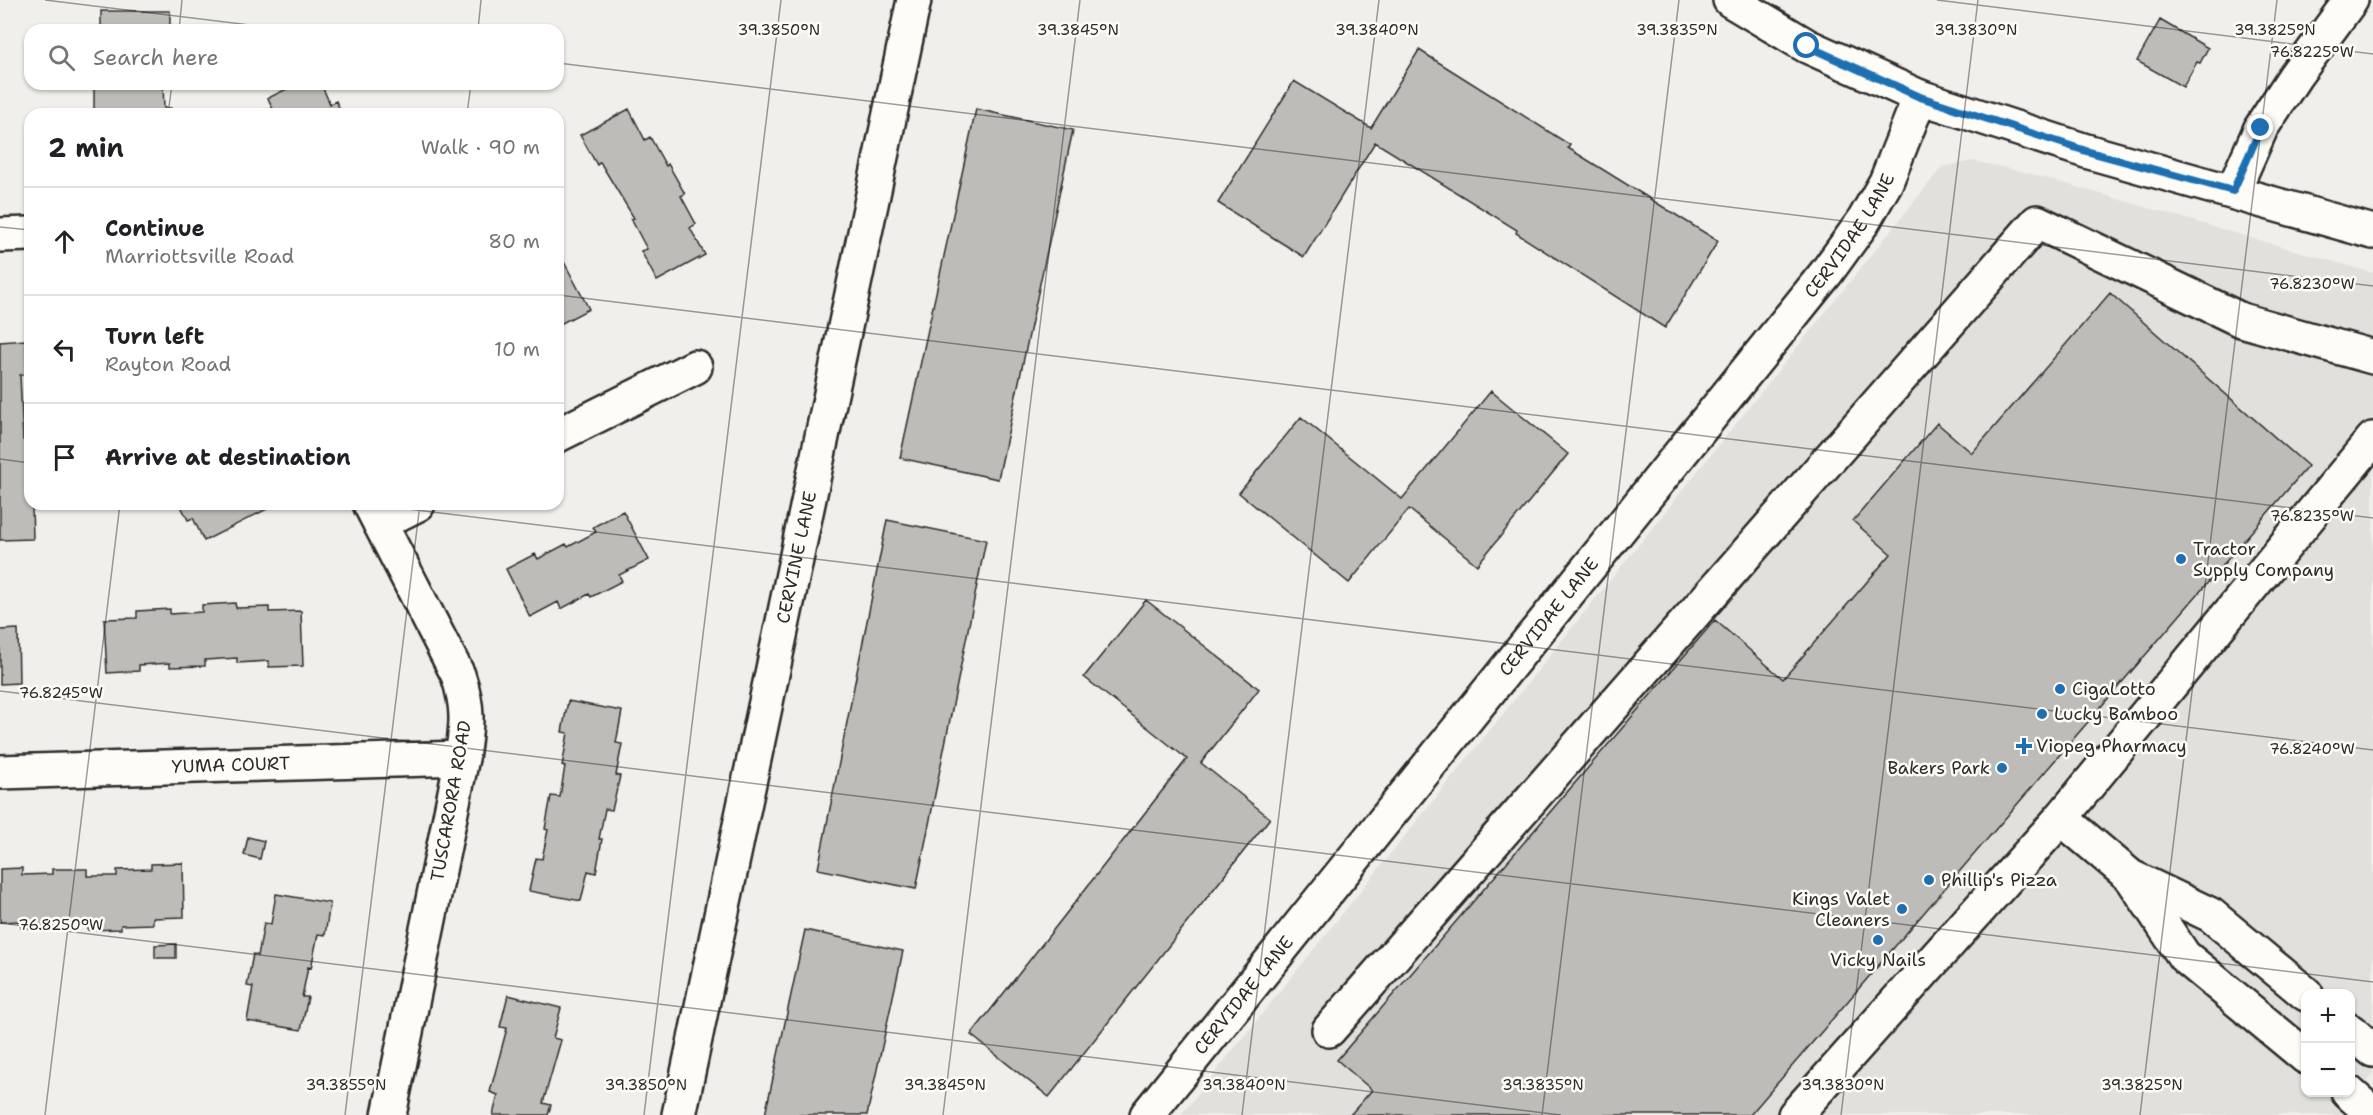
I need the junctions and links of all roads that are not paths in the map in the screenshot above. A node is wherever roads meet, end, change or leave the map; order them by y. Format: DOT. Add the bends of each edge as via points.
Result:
graph roads {
  1 [pos="914,0"];
  2 [pos="1730,0"];
  3 [pos="2351,0"];
  4 [pos="1920,97"];
  5 [pos="2233,191"];
  6 [pos="2373,232"];
  7 [pos="24,234"];
  8 [pos="0,235"];
  9 [pos="2373,357"];
  10 [pos="695,367"];
  11 [pos="564,432"];
  12 [pos="2373,440"];
  13 [pos="375,513"];
  14 [pos="462,758"];
  15 [pos="0,772"];
  16 [pos="2061,818"];
  17 [pos="2130,877"];
  18 [pos="2301,989"];
  19 [pos="1329,1030"];
  20 [pos="2355,1035"];
  21 [pos="2373,1050"];
  22 [pos="2301,1053"];
  23 [pos="2354,1097"];
  24 [pos="2373,1114"];
  25 [pos="389,1115"];
  26 [pos="679,1115"];
  27 [pos="1147,1115"];
  28 [pos="1795,1115"];
  1 -- 26 [label="street, CERVINE LANE"];
  2 -- 4 [label="street" via="1807,46"];
  3 -- 5 [label="street" via="2261,128"];
  4 -- 5 [label="street" via="2086,151"];
  4 -- 27 [label="street, CERVIDAE LANE" via="1886,182 1826,273"];
  5 -- 6 [label="street"];
  7 -- 8 [label="street"];
  9 -- 19 [label="street" via="2241,320 2037,222"];
  10 -- 11 [label="street"];
  12 -- 16 [label="street"];
  13 -- 14 [label="street, TUSCARORA ROAD" via="458,675 468,717"];
  14 -- 15 [label="street, YUMA COURT"];
  14 -- 25 [label="street, TUSCARORA ROAD"];
  16 -- 17 [label="street"];
  16 -- 28 [label="street"];
  17 -- 18 [label="street" via="2211,915"];
  17 -- 22 [label="street" via="2184,956"];
  20 -- 21 [label="street"];
  23 -- 24 [label="street"];
}
